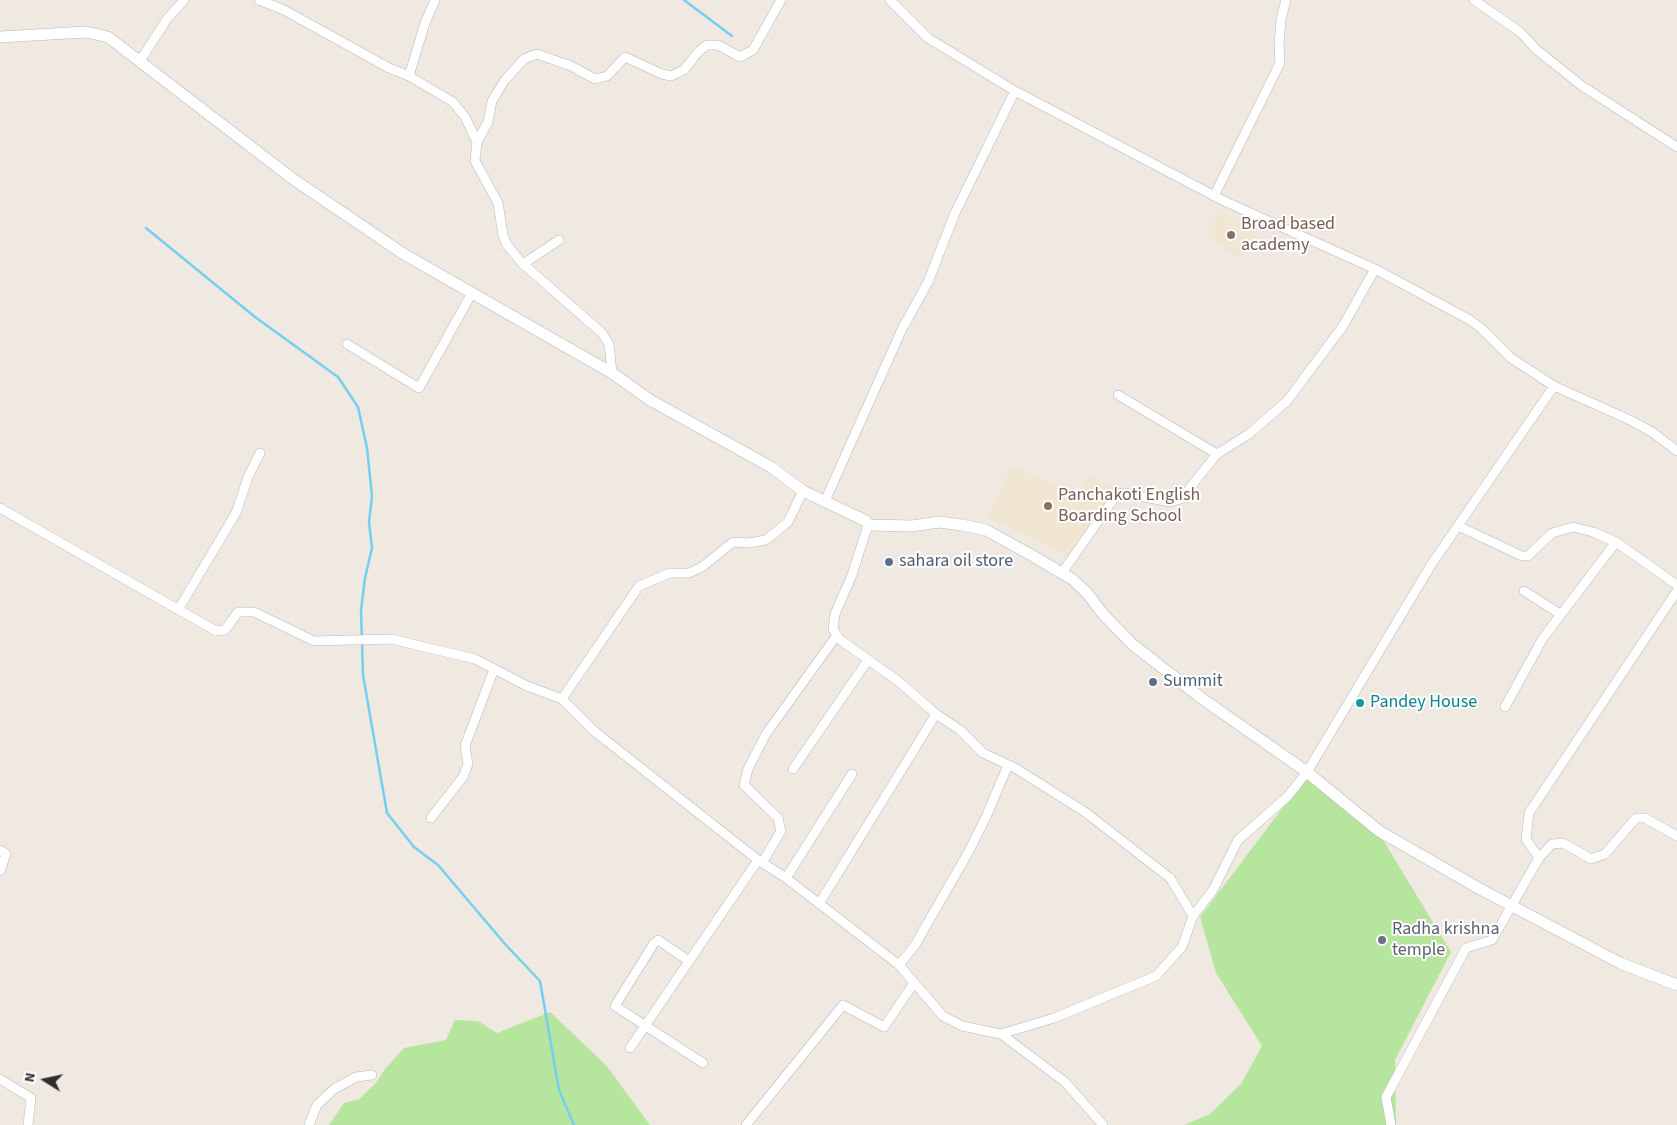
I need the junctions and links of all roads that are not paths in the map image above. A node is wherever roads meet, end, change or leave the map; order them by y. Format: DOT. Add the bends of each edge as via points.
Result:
graph roads {
  1 [pos="184,0"];
  2 [pos="259,0"];
  3 [pos="435,0"];
  4 [pos="781,0"];
  5 [pos="890,0"];
  6 [pos="1286,0"];
  7 [pos="1474,0"];
  8 [pos="0,37"];
  9 [pos="140,61"];
  10 [pos="409,76"];
  11 [pos="1015,91"];
  12 [pos="477,142"];
  13 [pos="1677,148"];
  14 [pos="1214,196"];
  15 [pos="559,240"];
  16 [pos="523,264"];
  17 [pos="1375,269"];
  18 [pos="472,293"];
  19 [pos="347,344"];
  20 [pos="612,373"];
  21 [pos="1554,386"];
  22 [pos="1118,395"];
  23 [pos="1677,451"];
  24 [pos="260,453"];
  25 [pos="1217,454"];
  26 [pos="803,491"];
  27 [pos="825,501"];
  28 [pos="0,508"];
  29 [pos="868,525"];
  30 [pos="1458,526"];
  31 [pos="1616,542"];
  32 [pos="1062,573"];
  33 [pos="1677,585"];
  34 [pos="1524,591"];
  35 [pos="1677,591"];
  36 [pos="178,610"];
  37 [pos="1560,614"];
  38 [pos="837,635"];
  39 [pos="868,660"];
  40 [pos="494,668"];
  41 [pos="562,699"];
  42 [pos="1506,707"];
  43 [pos="936,714"];
  44 [pos="1008,765"];
  45 [pos="794,769"];
  46 [pos="1307,772"];
  47 [pos="852,774"];
  48 [pos="431,818"];
  49 [pos="1677,836"];
  50 [pos="0,850"];
  51 [pos="1539,858"];
  52 [pos="760,861"];
  53 [pos="0,871"];
  54 [pos="786,878"];
  55 [pos="819,904"];
  56 [pos="1512,905"];
  57 [pos="1193,916"];
  58 [pos="689,961"];
  59 [pos="899,966"];
  60 [pos="914,983"];
  61 [pos="1677,986"];
  62 [pos="644,1026"];
  63 [pos="1001,1034"];
  64 [pos="630,1048"];
  65 [pos="703,1062"];
  66 [pos="372,1075"];
  67 [pos="0,1078"];
  68 [pos="28,1125"];
  69 [pos="309,1125"];
  70 [pos="746,1125"];
  71 [pos="1103,1125"];
  72 [pos="1391,1125"];
  1 -- 9 [label="street" via="167,19"];
  2 -- 10 [label="street"];
  3 -- 10 [label="street"];
  4 -- 12 [label="street" via="753,50 740,57 718,45 707,45 678,74 662,74 625,57 607,76 595,79 544,56 530,56 524,59 492,101 488,122"];
  5 -- 11 [label="street" via="928,38"];
  6 -- 14 [label="street" via="1281,18 1280,63"];
  7 -- 13 [label="street" via="1520,32 1582,86"];
  8 -- 9 [label="street" via="86,32 108,37"];
  9 -- 18 [label="street" via="215,122 321,199 402,253"];
  10 -- 12 [label="street" via="453,102 465,117"];
  11 -- 14 [label="street"];
  11 -- 27 [label="street" via="955,213 928,282 902,329"];
  12 -- 16 [label="street" via="475,161 498,203 503,235 510,250"];
  14 -- 17 [label="street"];
  15 -- 16 [label="street"];
  16 -- 20 [label="street" via="602,333 609,344"];
  17 -- 21 [label="street" via="1475,323 1511,358"];
  17 -- 25 [label="street" via="1343,326 1296,391 1264,422"];
  18 -- 19 [label="street" via="419,388"];
  18 -- 20 [label="street"];
  20 -- 26 [label="street" via="650,400 771,467"];
  21 -- 23 [label="street" via="1630,420"];
  21 -- 30 [label="street"];
  22 -- 25 [label="street"];
  24 -- 36 [label="street" via="248,476 236,513"];
  25 -- 32 [label="street" via="1181,500 1170,502 1117,494"];
  26 -- 27 [label="street"];
  26 -- 41 [label="street" via="788,522 766,540 733,542 702,567 688,573 670,573 639,586"];
  27 -- 29 [label="street" via="866,521"];
  28 -- 36 [label="street"];
  29 -- 32 [label="street" via="912,526 939,522 986,530"];
  29 -- 38 [label="street" via="835,614 833,629"];
  30 -- 31 [label="street" via="1522,556 1528,556 1552,533 1573,527"];
  30 -- 46 [label="street" via="1431,565"];
  31 -- 33 [label="street"];
  31 -- 37 [label="street"];
  32 -- 46 [label="street" via="1087,593 1102,614 1132,644 1204,700"];
  34 -- 37 [label="street"];
  35 -- 51 [label="street" via="1529,813 1526,839"];
  36 -- 40 [label="street" via="216,631 225,630 238,612 246,610 314,641 391,639 475,659"];
  37 -- 42 [label="street" via="1542,638"];
  38 -- 39 [label="street"];
  38 -- 52 [label="street" via="766,734 748,769 744,785 778,818 781,831"];
  39 -- 43 [label="street" via="898,680"];
  39 -- 45 [label="street"];
  40 -- 41 [label="street" via="527,686"];
  40 -- 48 [label="street" via="465,746 468,764 463,777"];
  41 -- 52 [label="street" via="594,730"];
  43 -- 44 [label="street" via="960,730 983,753"];
  43 -- 55 [label="street"];
  44 -- 57 [label="street" via="1085,812 1170,878"];
  44 -- 59 [label="street" via="969,852 915,945"];
  46 -- 56 [label="street" via="1387,836"];
  46 -- 57 [label="street" via="1287,797 1238,840 1213,890"];
  47 -- 54 [label="street"];
  49 -- 51 [label="street" via="1645,818 1636,818 1605,854 1591,859 1563,843 1552,844"];
  50 -- 53 [label="street" via="6,854"];
  51 -- 56 [label="street"];
  52 -- 54 [label="street"];
  52 -- 58 [label="street"];
  54 -- 55 [label="street"];
  55 -- 59 [label="street"];
  56 -- 61 [label="street" via="1620,963"];
  56 -- 72 [label="street" via="1492,940 1466,948 1386,1097"];
  57 -- 63 [label="street" via="1182,948 1156,976 1054,1018"];
  58 -- 62 [label="street"];
  58 -- 62 [label="street" via="658,940 654,943 615,1006"];
  59 -- 60 [label="street"];
  60 -- 63 [label="street" via="944,1016 962,1026"];
  60 -- 70 [label="street" via="884,1027 842,1005"];
  62 -- 64 [label="street"];
  62 -- 65 [label="street"];
  63 -- 71 [label="street" via="1065,1082"];
  66 -- 69 [label="street" via="356,1077 334,1089 316,1105"];
  67 -- 68 [label="street" via="31,1098"];
}
